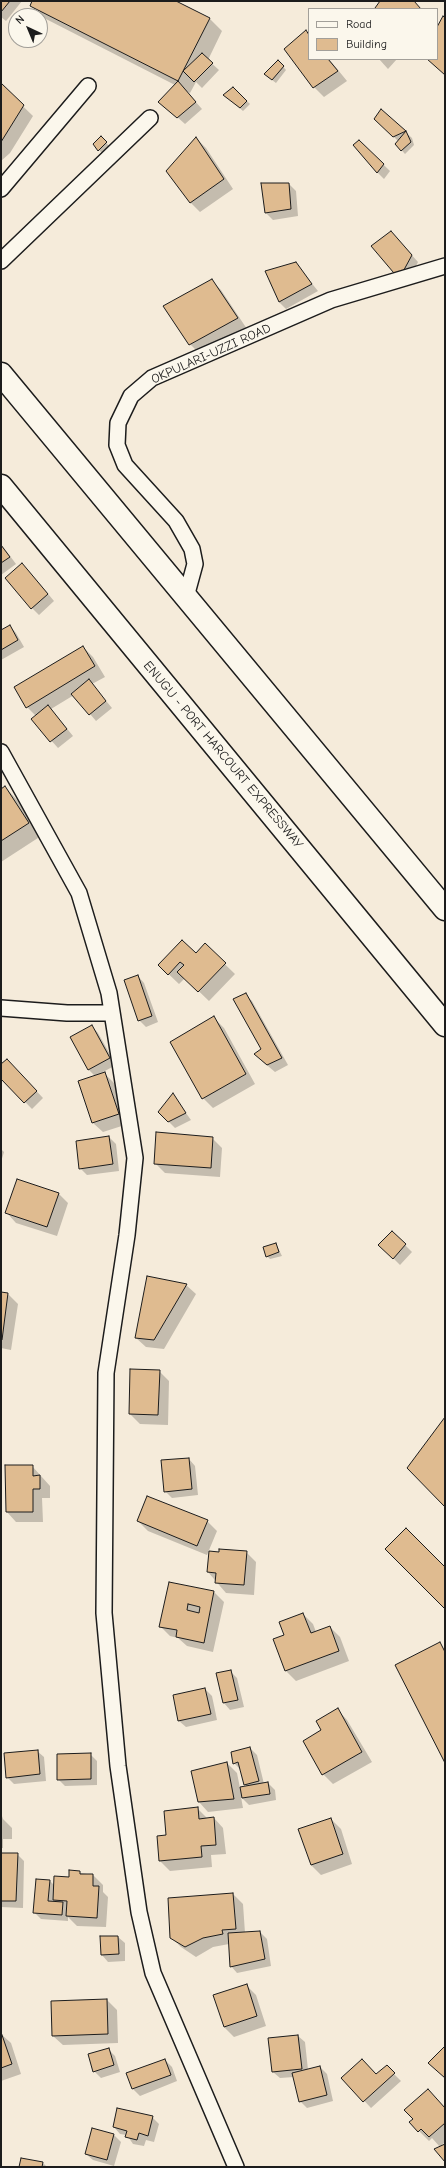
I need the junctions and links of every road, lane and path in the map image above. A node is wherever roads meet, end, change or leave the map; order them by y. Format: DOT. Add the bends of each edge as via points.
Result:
graph roads {
  1 [pos="88,86"];
  2 [pos="150,118"];
  3 [pos="1,189"];
  4 [pos="1,261"];
  5 [pos="445,266"];
  6 [pos="1,374"];
  7 [pos="1,486"];
  8 [pos="186,597"];
  9 [pos="1,752"];
  10 [pos="445,909"];
  11 [pos="1,1008"];
  12 [pos="111,1013"];
  13 [pos="445,1025"];
  14 [pos="236,2167"];
  1 -- 3 [label="street"];
  2 -- 4 [label="street"];
  5 -- 8 [label="street, OKPULARI-UZZI ROAD" via="331,300 152,378 131,396 118,423 117,445 125,465 176,521 192,549 195,564"];
  6 -- 8 [label="highway"];
  7 -- 13 [label="highway, ENUGU - PORT HARCOURT EXPRESSWAY"];
  8 -- 10 [label="highway"];
  9 -- 12 [label="street" via="79,893 109,993"];
  11 -- 12 [label="street"];
  12 -- 14 [label="street" via="135,1158 127,1234 106,1372 104,1613 118,1766 139,1912 152,1973"];
}
